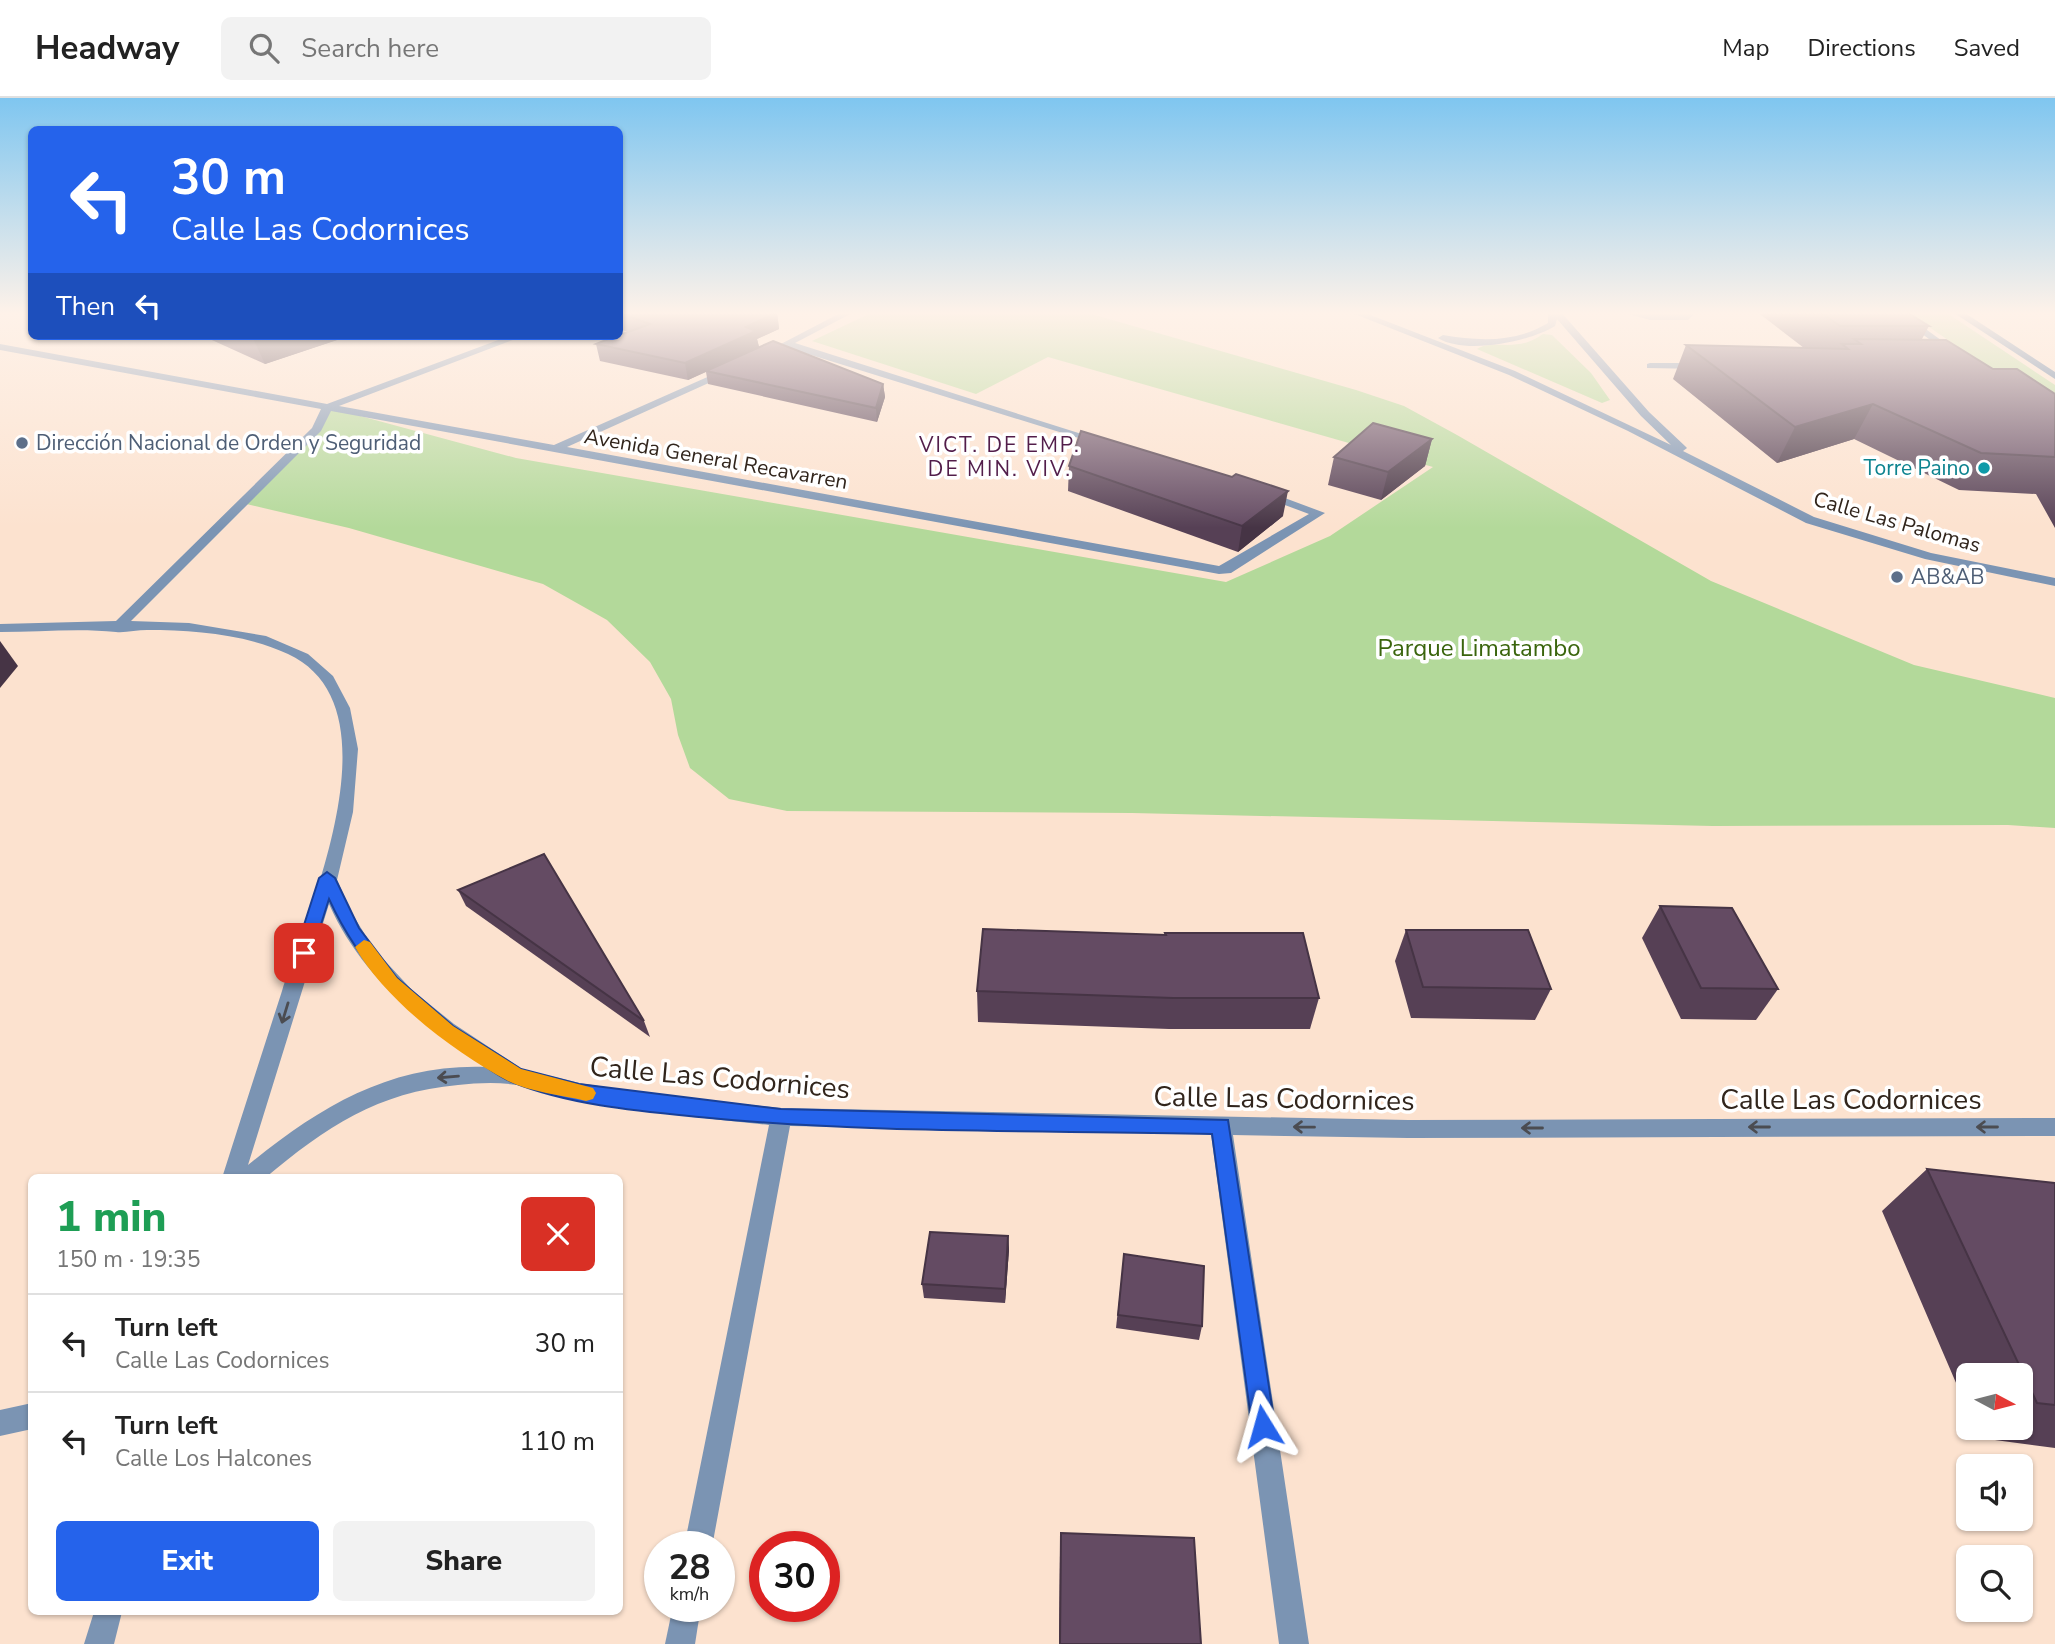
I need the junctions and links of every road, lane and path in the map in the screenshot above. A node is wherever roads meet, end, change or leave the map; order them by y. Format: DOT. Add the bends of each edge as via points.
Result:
graph roads {
  1 [pos="197,383"];
  2 [pos="391,383"];
  3 [pos="700,383"];
  4 [pos="913,383"];
  5 [pos="1531,383"];
  6 [pos="1618,383"];
  7 [pos="327,407"];
  8 [pos="1118,447"];
  9 [pos="554,449"];
  10 [pos="1702,466"];
  11 [pos="1250,489"];
  12 [pos="2055,582"];
  13 [pos="0,628"];
  14 [pos="117,628"];
  15 [pos="327,878"];
  16 [pos="516,1076"];
  17 [pos="781,1117"];
  18 [pos="1221,1126"];
  19 [pos="2055,1127"];
  20 [pos="234,1174"];
  21 [pos="254,1174"];
  22 [pos="28,1417"];
  23 [pos="0,1423"];
  24 [pos="701,1531"];
  25 [pos="107,1615"];
  26 [pos="684,1622"];
  27 [pos="99,1644"];
  28 [pos="680,1644"];
  29 [pos="1294,1644"];
  1 -- 7 [label="street, Avenida General Recavarren"];
  2 -- 7 [label="street"];
  3 -- 9 [label="street"];
  4 -- 8 [label="street"];
  5 -- 10 [label="street, Calle Las Palomas"];
  6 -- 10 [label="street"];
  7 -- 9 [label="street, Avenida General Recavarren"];
  7 -- 14 [label="street" via="317,429"];
  9 -- 11 [label="street, Avenida General Recavarren" via="1219,570 1320,513"];
  10 -- 12 [label="street, Calle Las Palomas" via="1772,502 1847,532 1929,556"];
  13 -- 14 [label="street"];
  14 -- 15 [label="street" via="195,629 252,637 293,651 321,670 340,700 350,749 343,817"];
  15 -- 16 [label="street, Calle Las Codornices" via="352,931 391,982 446,1031"];
  15 -- 20 [label="street, one-way"];
  16 -- 17 [label="street, Calle Las Codornices" via="579,1092"];
  16 -- 21 [label="street, Calle Las Codornices, one-way" via="448,1076 382,1091 302,1134"];
  17 -- 18 [label="street, Calle Las Codornices"];
  17 -- 24 [label="street"];
  19 -- 18 [label="street, Calle Las Codornices, one-way"];
  18 -- 29 [label="street"];
  22 -- 23 [label="street"];
  25 -- 27 [label="street"];
  26 -- 28 [label="street"];
}
